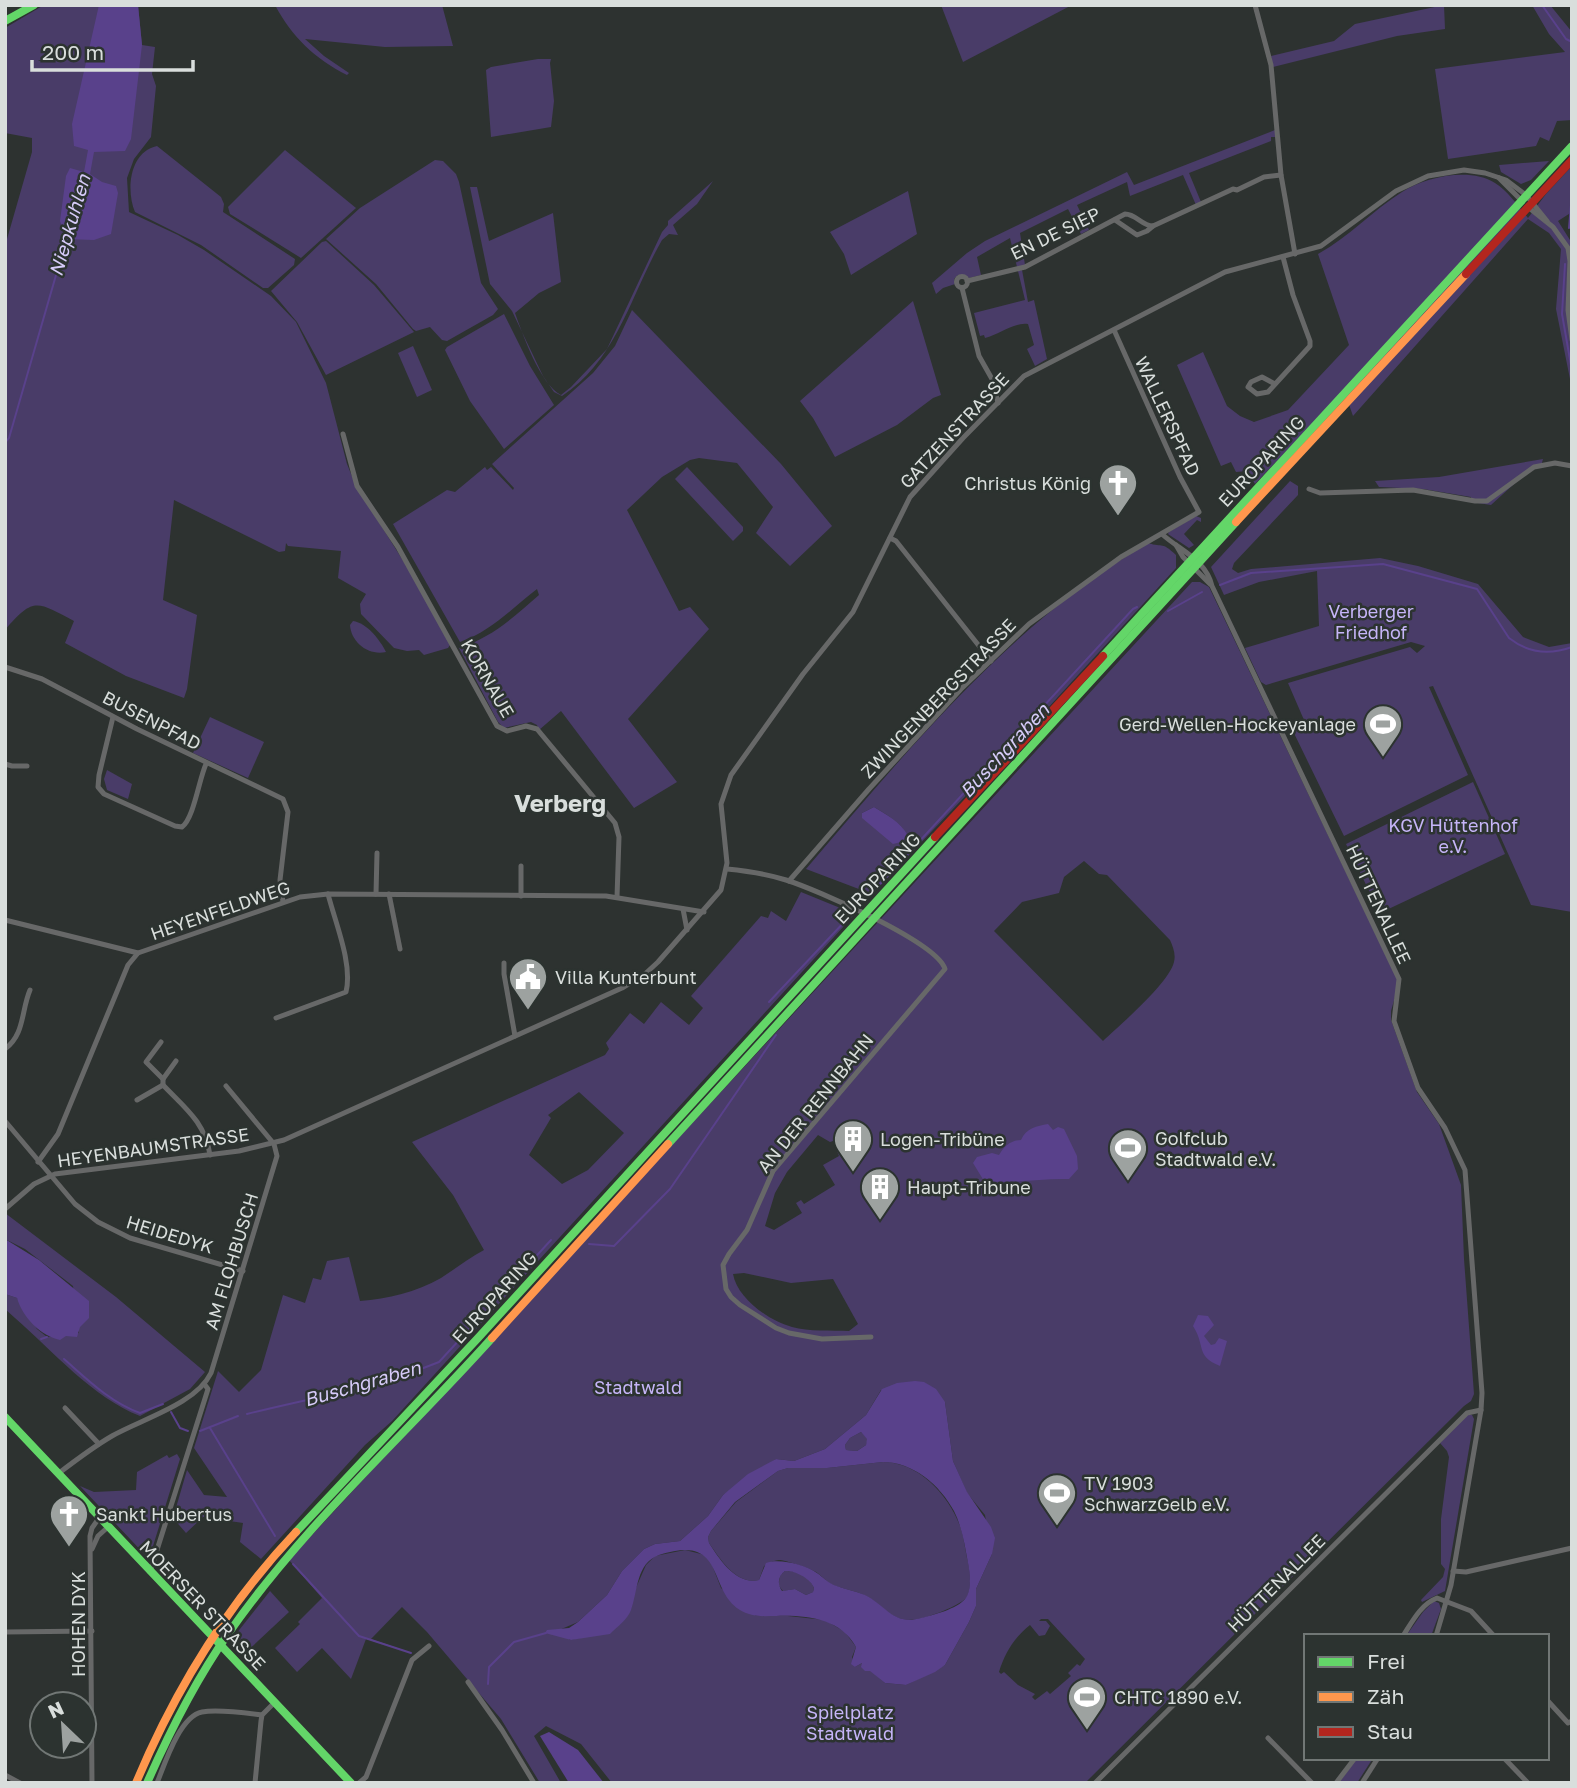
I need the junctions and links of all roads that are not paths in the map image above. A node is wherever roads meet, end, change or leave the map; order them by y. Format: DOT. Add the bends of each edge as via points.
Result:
graph roads {
  1 [pos="34,5"];
  2 [pos="1255,5"];
  3 [pos="5,21"];
  4 [pos="1572,146"];
  5 [pos="1572,160"];
  6 [pos="1281,175"];
  7 [pos="1527,201"];
  8 [pos="1115,219"];
  9 [pos="1153,226"];
  10 [pos="1295,254"];
  11 [pos="1283,257"];
  12 [pos="1114,330"];
  13 [pos="1572,340"];
  14 [pos="1275,384"];
  15 [pos="998,403"];
  16 [pos="343,434"];
  17 [pos="1572,466"];
  18 [pos="1309,489"];
  19 [pos="1199,512"];
  20 [pos="1163,534"];
  21 [pos="890,538"];
  22 [pos="1194,563"];
  23 [pos="991,661"];
  24 [pos="5,667"];
  25 [pos="113,717"];
  26 [pos="5,764"];
  27 [pos="206,764"];
  28 [pos="27,766"];
  29 [pos="377,853"];
  30 [pos="521,866"];
  31 [pos="727,869"];
  32 [pos="789,881"];
  33 [pos="721,890"];
  34 [pos="328,894"];
  35 [pos="376,894"];
  36 [pos="389,894"];
  37 [pos="521,896"];
  38 [pos="617,897"];
  39 [pos="283,902"];
  40 [pos="683,909"];
  41 [pos="704,912"];
  42 [pos="865,914"];
  43 [pos="873,919"];
  44 [pos="5,920"];
  45 [pos="687,930"];
  46 [pos="400,949"];
  47 [pos="138,953"];
  48 [pos="504,963"];
  49 [pos="30,990"];
  50 [pos="276,1018"];
  51 [pos="515,1036"];
  52 [pos="161,1042"];
  53 [pos="5,1049"];
  54 [pos="176,1061"];
  55 [pos="163,1082"];
  56 [pos="226,1086"];
  57 [pos="137,1100"];
  58 [pos="5,1121"];
  59 [pos="274,1144"];
  60 [pos="210,1155"];
  61 [pos="38,1162"];
  62 [pos="71,1172"];
  63 [pos="50,1175"];
  64 [pos="62,1189"];
  65 [pos="5,1209"];
  66 [pos="243,1271"];
  67 [pos="871,1337"];
  68 [pos="205,1385"];
  69 [pos="65,1408"];
  70 [pos="1481,1410"];
  71 [pos="5,1417"];
  72 [pos="99,1444"];
  73 [pos="59,1473"];
  74 [pos="99,1518"];
  75 [pos="108,1527"];
  76 [pos="1572,1548"];
  77 [pos="92,1549"];
  78 [pos="1453,1571"];
  79 [pos="150,1572"];
  80 [pos="1447,1601"];
  81 [pos="92,1631"];
  82 [pos="5,1632"];
  83 [pos="1404,1634"];
  84 [pos="1437,1634"];
  85 [pos="1492,1634"];
  86 [pos="211,1637"];
  87 [pos="220,1645"];
  88 [pos="429,1646"];
  89 [pos="468,1682"];
  90 [pos="275,1702"];
  91 [pos="1549,1702"];
  92 [pos="262,1715"];
  93 [pos="1572,1721"];
  94 [pos="1268,1738"];
  95 [pos="1353,1760"];
  96 [pos="1377,1760"];
  97 [pos="1506,1760"];
  98 [pos="5,1775"];
  99 [pos="20,1783"];
  100 [pos="92,1783"];
  101 [pos="136,1783"];
  102 [pos="147,1783"];
  103 [pos="157,1783"];
  104 [pos="255,1783"];
  105 [pos="352,1783"];
  106 [pos="359,1783"];
  107 [pos="534,1783"];
  108 [pos="1096,1783"];
  109 [pos="1312,1783"];
  110 [pos="1336,1783"];
  111 [pos="1362,1783"];
  112 [pos="1528,1783"];
  1 -- 3 [label="main road"];
  2 -- 6 [label="street" via="1270,65"];
  4 -- 7 [label="main road, EUROPARING"];
  5 -- 7 [label="main road, EUROPARING"];
  6 -- 9 [label="street, EN DE SIEP" via="1233,189"];
  6 -- 10 [label="street"];
  7 -- 10 [label="street, GATZENSTRASSE" via="1506,180 1481,171 1445,172 1414,181 1326,244"];
  7 -- 13 [label="street, GATZENSTRASSE" via="1559,233 1569,254"];
  7 -- 22 [label="main road, EUROPARING"];
  8 -- 9 [label="street, EN DE SIEP" via="1127,214"];
  8 -- 9 [label="street, EN DE SIEP" via="1139,235"];
  8 -- 15 [label="street, EN DE SIEP" via="1025,267 967,281 957,279"];
  10 -- 11 [label="street, GATZENSTRASSE"];
  11 -- 12 [label="street, GATZENSTRASSE" via="1225,272"];
  11 -- 14 [label="street" via="1310,346"];
  12 -- 15 [label="street, GATZENSTRASSE" via="1024,376"];
  12 -- 19 [label="street, WALLERSPFAD"];
  14 -- 14 [label="street" via="1262,377 1248,387 1252,393 1262,394"];
  15 -- 21 [label="street, GATZENSTRASSE" via="912,494"];
  16 -- 38 [label="street, KORNAUE" via="357,485 398,547 497,726 507,731 537,729 614,820"];
  17 -- 18 [label="street" via="1534,467 1487,501 1413,490 1320,493"];
  19 -- 20 [label="street, ZWINGENBERGSTRASSE"];
  20 -- 22 [label="street"];
  20 -- 23 [label="street, ZWINGENBERGSTRASSE" via="1089,579 1029,624"];
  21 -- 23 [label="street"];
  21 -- 31 [label="street, GATZENSTRASSE" via="853,612 803,674 726,785 720,810"];
  22 -- 42 [label="main road, EUROPARING"];
  22 -- 43 [label="main road, EUROPARING"];
  22 -- 70 [label="street, HÜTTENALLEE" via="1210,575 1399,979 1394,1021 1418,1088 1445,1128 1465,1170"];
  23 -- 32 [label="street, ZWINGENBERGSTRASSE"];
  24 -- 25 [label="street, BUSENPFAD" via="34,675"];
  25 -- 27 [label="street, BUSENPFAD"];
  25 -- 27 [label="street" via="99,775 98,788 104,794 182,827 189,819"];
  26 -- 28 [label="street"];
  27 -- 39 [label="street, BUSENPFAD" via="285,802"];
  29 -- 35 [label="street"];
  30 -- 37 [label="street"];
  31 -- 32 [label="street"];
  31 -- 33 [label="street, GATZENSTRASSE"];
  32 -- 42 [label="street"];
  33 -- 41 [label="street, HEYENBAUMSTRASSE"];
  34 -- 35 [label="street, HEYENFELDWEG"];
  34 -- 39 [label="street, HEYENFELDWEG"];
  34 -- 50 [label="street" via="347,966 346,992"];
  35 -- 36 [label="street, HEYENFELDWEG"];
  36 -- 37 [label="street, HEYENFELDWEG"];
  36 -- 46 [label="street"];
  37 -- 38 [label="street, HEYENFELDWEG"];
  38 -- 40 [label="street, HEYENFELDWEG"];
  39 -- 47 [label="street, HEYENFELDWEG"];
  40 -- 41 [label="street, HEYENFELDWEG"];
  40 -- 45 [label="street"];
  41 -- 45 [label="street, HEYENBAUMSTRASSE"];
  42 -- 43 [label="street, AN DER RENNBAHN"];
  42 -- 86 [label="main road, EUROPARING" via="280,1549"];
  43 -- 67 [label="street, AN DER RENNBAHN" via="926,946 945,969 773,1171 747,1230 723,1265 731,1297 776,1328 822,1339"];
  43 -- 87 [label="main road, EUROPARING" via="289,1554"];
  44 -- 47 [label="street"];
  45 -- 51 [label="street, HEYENBAUMSTRASSE" via="638,979"];
  47 -- 61 [label="street, HEYENFELDWEG" via="128,965 58,1134"];
  48 -- 51 [label="street"];
  49 -- 53 [label="street" via="17,1039"];
  51 -- 59 [label="street, HEYENBAUMSTRASSE"];
  52 -- 55 [label="street" via="146,1062"];
  54 -- 55 [label="street"];
  55 -- 57 [label="street"];
  55 -- 60 [label="street" via="199,1123"];
  56 -- 59 [label="street, HEYENBAUMSTRASSE"];
  58 -- 61 [label="street, HEIDEDYK"];
  59 -- 60 [label="street, HEYENBAUMSTRASSE"];
  59 -- 66 [label="street, AM FLOHBUSCH" via="277,1161"];
  60 -- 62 [label="street, HEYENBAUMSTRASSE"];
  61 -- 63 [label="street, HEIDEDYK"];
  62 -- 63 [label="street, HEYENBAUMSTRASSE"];
  62 -- 64 [label="street"];
  63 -- 64 [label="street, HEIDEDYK"];
  63 -- 65 [label="street, HEYENBAUMSTRASSE"];
  64 -- 66 [label="street, HEIDEDYK" via="88,1215 119,1234"];
  66 -- 68 [label="street, AM FLOHBUSCH"];
  68 -- 72 [label="street"];
  68 -- 79 [label="street, AM FLOHBUSCH" via="208,1389"];
  69 -- 72 [label="street"];
  70 -- 78 [label="street, HÜTTENALLEE"];
  70 -- 108 [label="street, HÜTTENALLEE" via="1467,1413"];
  71 -- 73 [label="main road, MOERSER STRASSE"];
  72 -- 73 [label="street"];
  73 -- 74 [label="main road, MOERSER STRASSE"];
  74 -- 75 [label="main road, MOERSER STRASSE"];
  74 -- 77 [label="street, HOHEN DYK" via="92,1528"];
  75 -- 77 [label="street, HOHEN DYK"];
  75 -- 79 [label="main road, MOERSER STRASSE"];
  76 -- 78 [label="street"];
  77 -- 81 [label="street, HOHEN DYK"];
  78 -- 80 [label="street, HÜTTENALLEE"];
  79 -- 86 [label="main road, MOERSER STRASSE"];
  80 -- 83 [label="street" via="1429,1601"];
  80 -- 84 [label="street, HÜTTENALLEE"];
  80 -- 85 [label="street" via="1471,1611"];
  81 -- 82 [label="street"];
  81 -- 100 [label="street, HOHEN DYK"];
  86 -- 87 [label="main road, MOERSER STRASSE"];
  86 -- 101 [label="main road, EUROPARING" via="175,1698"];
  87 -- 90 [label="main road, MOERSER STRASSE"];
  87 -- 102 [label="main road, EUROPARING" via="184,1702"];
  88 -- 106 [label="street" via="412,1660 366,1777"];
  89 -- 107 [label="street"];
  90 -- 92 [label="street"];
  90 -- 105 [label="main road, MOERSER STRASSE"];
  91 -- 93 [label="street" via="1568,1723"];
  92 -- 103 [label="street" via="204,1711 193,1715 184,1724"];
  92 -- 104 [label="street"];
  94 -- 109 [label="street"];
  95 -- 110 [label="street"];
  96 -- 111 [label="street"];
  97 -- 112 [label="street"];
  98 -- 99 [label="street"];
}
